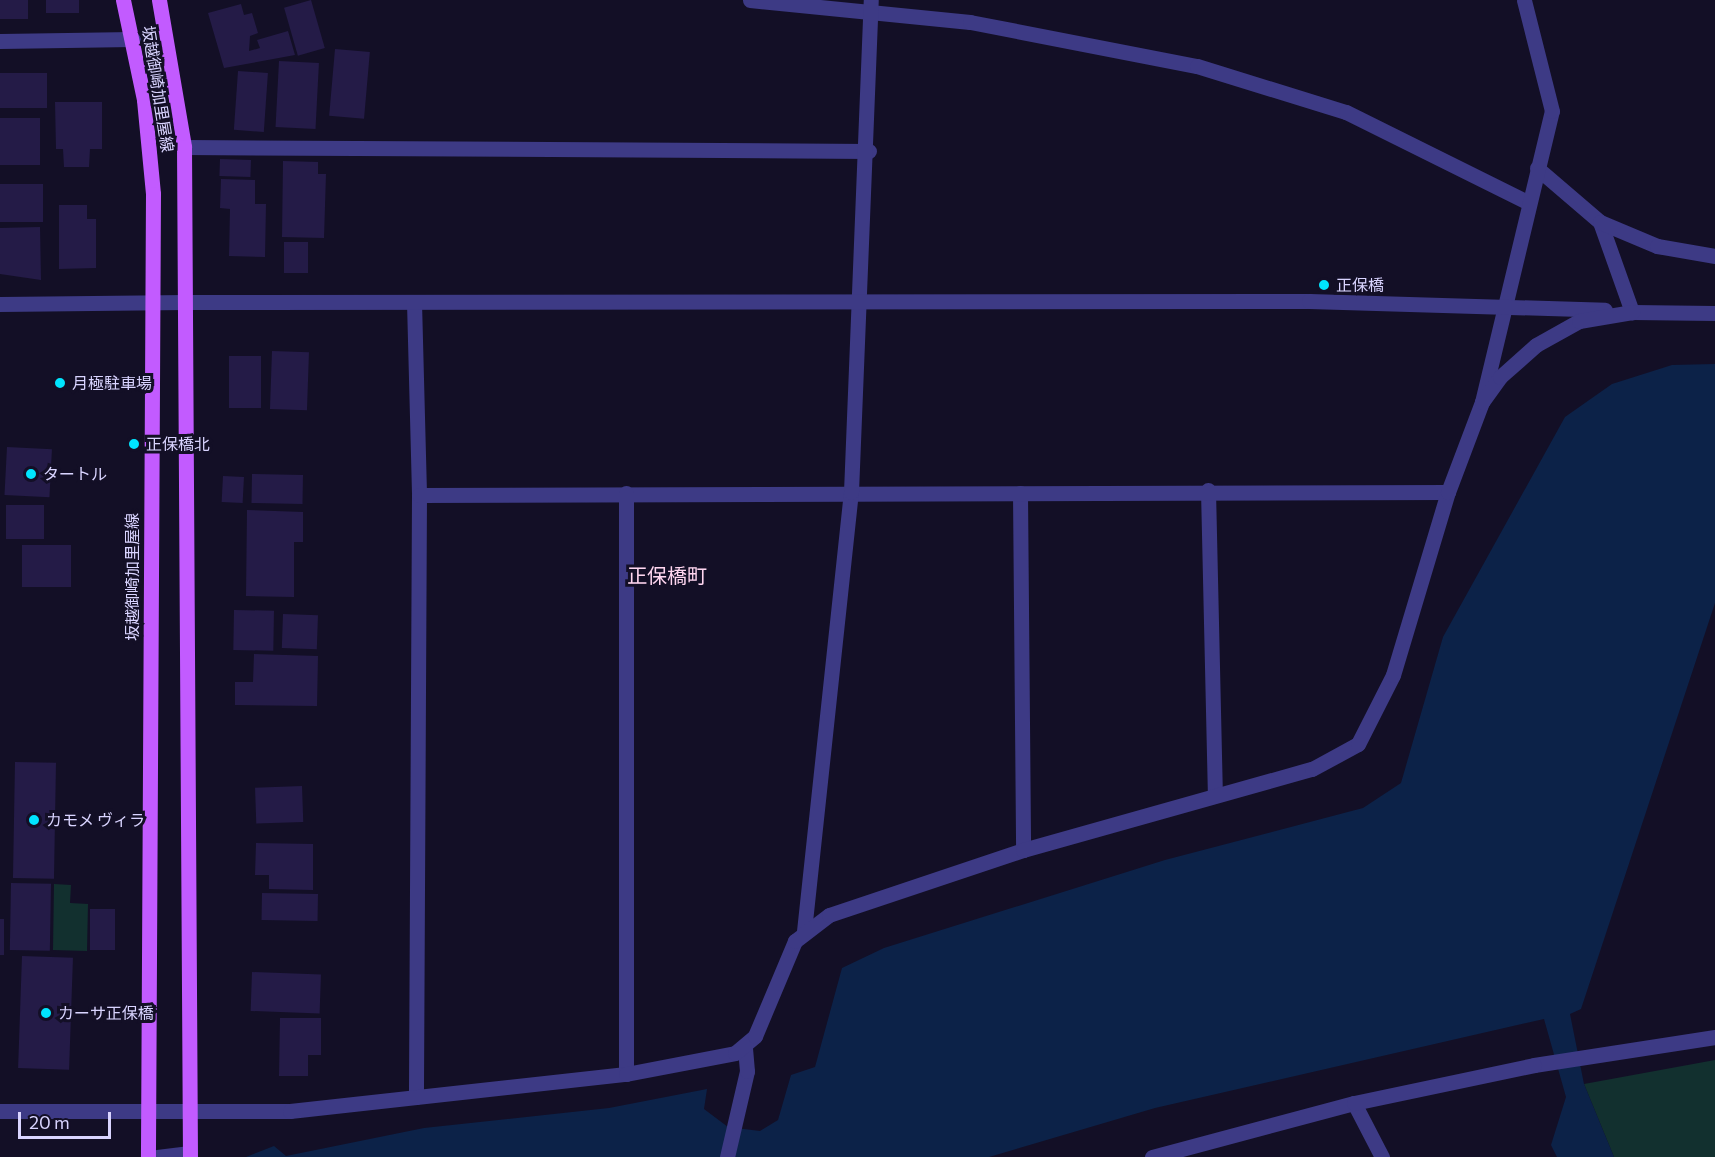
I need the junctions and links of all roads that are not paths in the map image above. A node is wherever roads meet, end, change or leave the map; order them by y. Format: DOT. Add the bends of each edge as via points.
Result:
graph roads {
  1 [pos="123,0"];
  2 [pos="159,0"];
  3 [pos="750,0"];
  4 [pos="1524,0"];
  5 [pos="871,6"];
  6 [pos="133,39"];
  7 [pos="0,41"];
  8 [pos="184,147"];
  9 [pos="869,151"];
  10 [pos="1537,168"];
  11 [pos="1529,203"];
  12 [pos="1600,222"];
  13 [pos="1715,256"];
  14 [pos="863,300"];
  15 [pos="151,302"];
  16 [pos="185,302"];
  17 [pos="414,302"];
  18 [pos="0,304"];
  19 [pos="1503,304"];
  20 [pos="1632,312"];
  21 [pos="1715,312"];
  22 [pos="1482,402"];
  23 [pos="1208,490"];
  24 [pos="851,492"];
  25 [pos="1448,492"];
  26 [pos="626,493"];
  27 [pos="1020,493"];
  28 [pos="419,495"];
  29 [pos="1215,795"];
  30 [pos="1023,850"];
  31 [pos="804,931"];
  32 [pos="1715,1037"];
  33 [pos="745,1047"];
  34 [pos="626,1074"];
  35 [pos="416,1097"];
  36 [pos="1354,1103"];
  37 [pos="148,1110"];
  38 [pos="0,1111"];
  39 [pos="190,1112"];
  40 [pos="190,1155"];
  41 [pos="148,1157"];
  42 [pos="157,1157"];
  43 [pos="727,1157"];
  44 [pos="1152,1157"];
  45 [pos="1382,1157"];
  1 -- 6 [label="main road, 坂越御崎加里屋線"];
  2 -- 8 [label="main road, 坂越御崎加里屋線"];
  3 -- 5 [label="street"];
  4 -- 10 [label="street" via="1552,111"];
  5 -- 9 [label="street"];
  5 -- 11 [label="street" via="1197,66 1346,112"];
  6 -- 7 [label="street"];
  6 -- 15 [label="main road, 坂越御崎加里屋線" via="152,154"];
  8 -- 9 [label="street"];
  8 -- 16 [label="main road, 坂越御崎加里屋線"];
  9 -- 14 [label="street"];
  10 -- 11 [label="street"];
  10 -- 12 [label="street"];
  11 -- 19 [label="street"];
  12 -- 13 [label="street" via="1657,246"];
  12 -- 20 [label="street"];
  14 -- 17 [label="street"];
  14 -- 19 [label="street"];
  14 -- 24 [label="street"];
  15 -- 16 [label="street"];
  15 -- 18 [label="street"];
  15 -- 37 [label="main road, 坂越御崎加里屋線"];
  16 -- 17 [label="street"];
  16 -- 39 [label="main road, 坂越御崎加里屋線"];
  17 -- 28 [label="street"];
  19 -- 20 [label="street"];
  19 -- 22 [label="street"];
  20 -- 21 [label="street"];
  20 -- 22 [label="street" via="1579,321 1536,345"];
  22 -- 25 [label="street"];
  23 -- 25 [label="street"];
  23 -- 27 [label="street"];
  23 -- 29 [label="street"];
  24 -- 26 [label="street"];
  24 -- 27 [label="street"];
  24 -- 31 [label="street"];
  25 -- 29 [label="street" via="1393,675 1358,744 1312,768"];
  26 -- 28 [label="street"];
  26 -- 34 [label="street"];
  27 -- 30 [label="street"];
  28 -- 35 [label="street"];
  29 -- 30 [label="street"];
  30 -- 31 [label="street" via="828,915"];
  31 -- 33 [label="street" via="788,952 761,1024"];
  32 -- 36 [label="street" via="1601,1050"];
  33 -- 34 [label="street" via="722,1058"];
  33 -- 43 [label="street" via="747,1071"];
  34 -- 35 [label="street"];
  35 -- 39 [label="street" via="290,1111"];
  36 -- 44 [label="street"];
  36 -- 45 [label="street"];
  37 -- 38 [label="street"];
  37 -- 39 [label="street"];
  37 -- 41 [label="main road, 坂越御崎加里屋線"];
  39 -- 40 [label="main road, 坂越御崎加里屋線"];
  40 -- 42 [label="street"];
}
